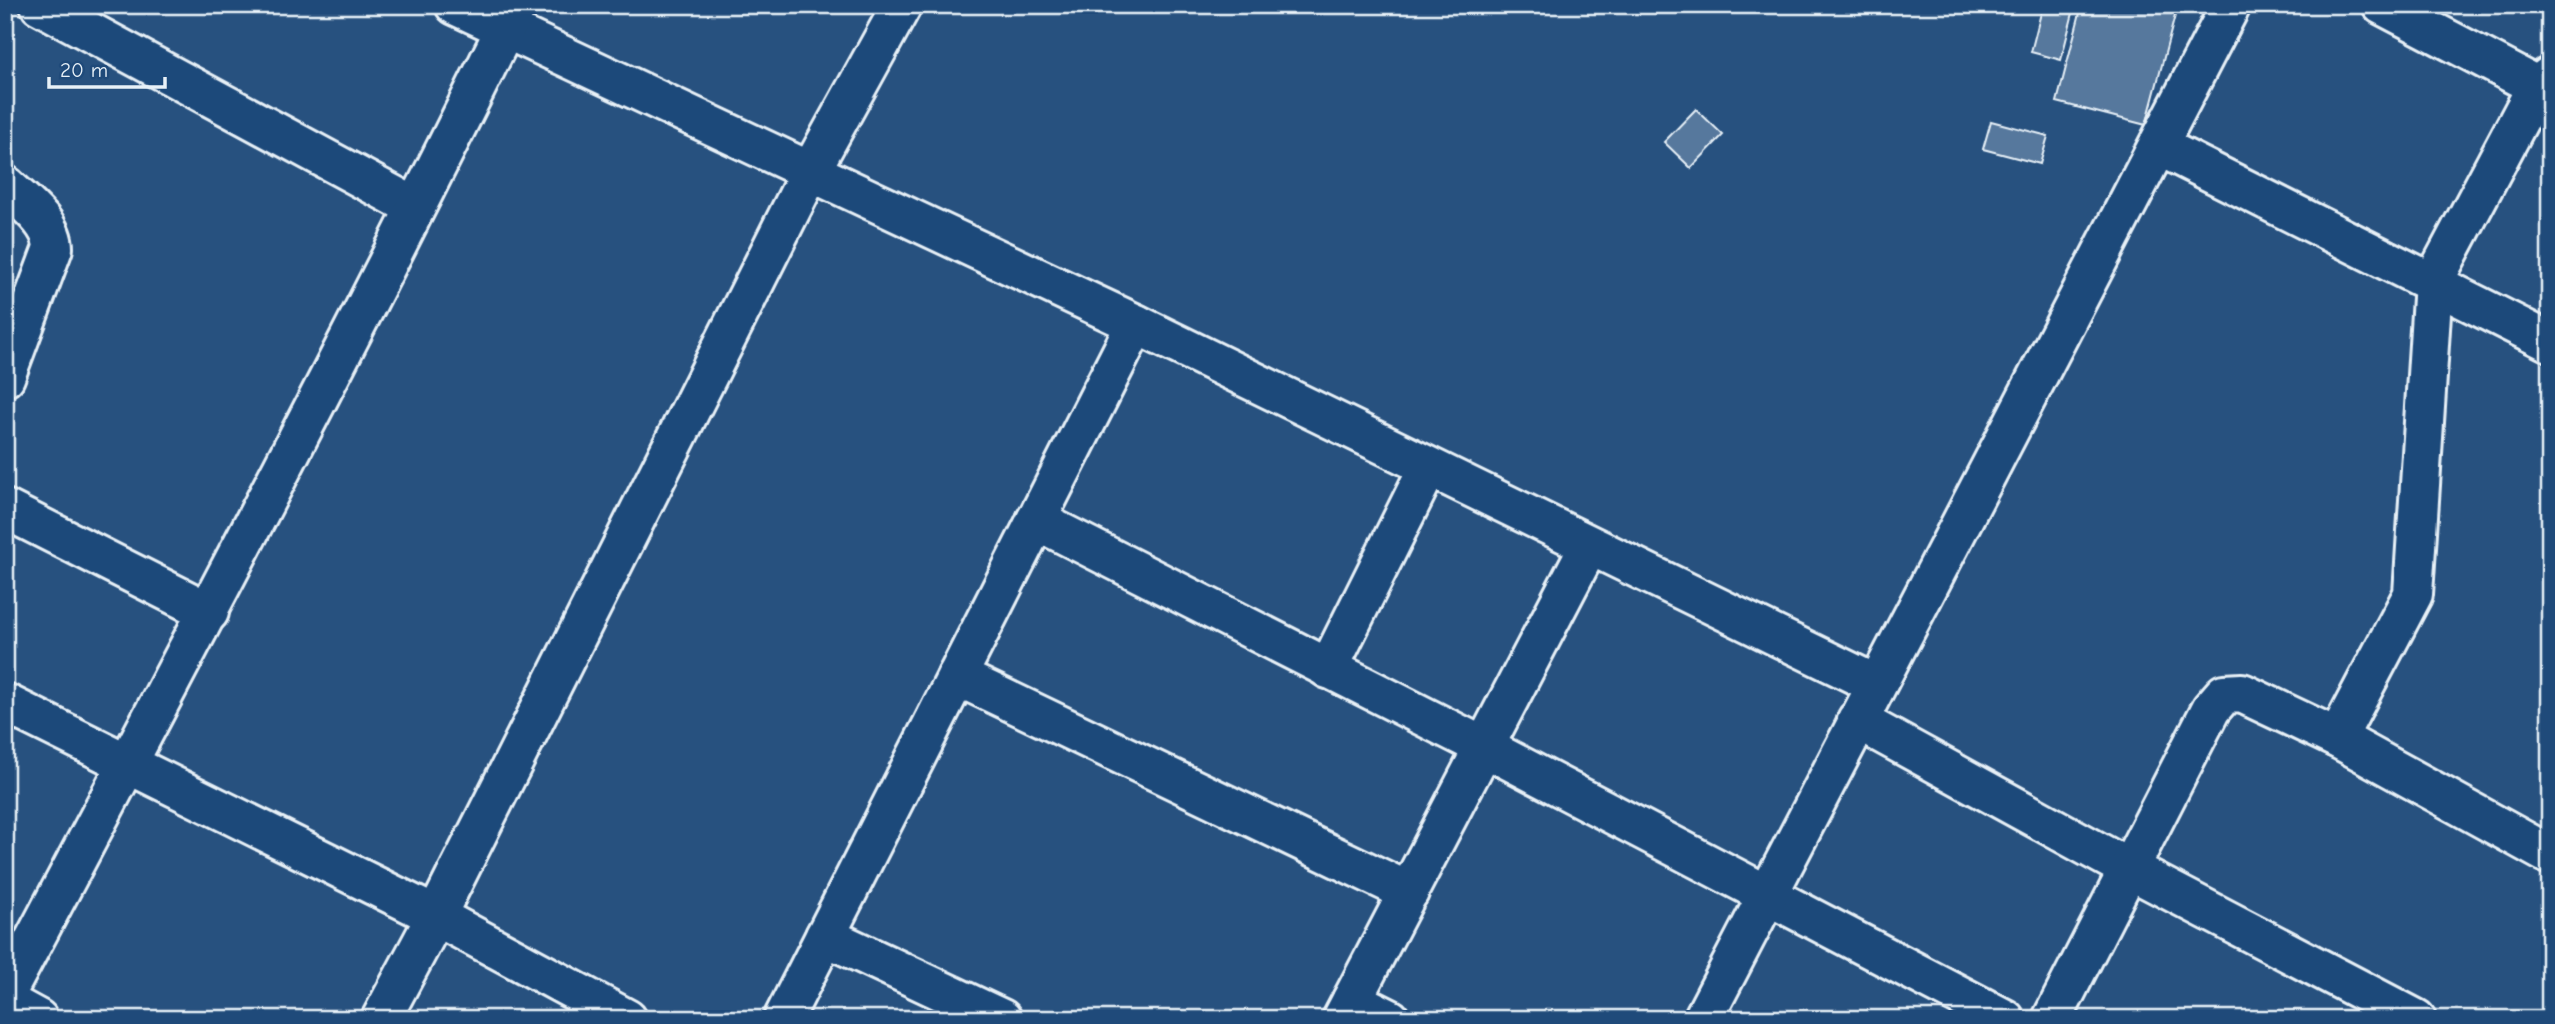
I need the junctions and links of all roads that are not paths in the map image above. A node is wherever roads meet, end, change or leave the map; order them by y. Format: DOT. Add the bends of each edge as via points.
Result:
graph roads {
  1 [pos="40,5"];
  2 [pos="455,5"];
  3 [pos="902,5"];
  4 [pos="2231,5"];
  5 [pos="2382,5"];
  6 [pos="511,18"];
  7 [pos="2546,85"];
  8 [pos="2160,146"];
  9 [pos="811,170"];
  10 [pos="5,185"];
  11 [pos="415,207"];
  12 [pos="2432,282"];
  13 [pos="1136,324"];
  14 [pos="2550,342"];
  15 [pos="5,377"];
  16 [pos="1428,468"];
  17 [pos="5,509"];
  18 [pos="1036,520"];
  19 [pos="1589,546"];
  20 [pos="209,612"];
  21 [pos="1328,669"];
  22 [pos="957,676"];
  23 [pos="1875,684"];
  24 [pos="5,704"];
  25 [pos="1857,720"];
  26 [pos="2337,738"];
  27 [pos="1484,747"];
  28 [pos="127,765"];
  29 [pos="2550,855"];
  30 [pos="2129,869"];
  31 [pos="1409,892"];
  32 [pos="1766,894"];
  33 [pos="436,916"];
  34 [pos="825,936"];
  35 [pos="5,995"];
  36 [pos="5,1001"];
  37 [pos="1347,1009"];
  38 [pos="38,1019"];
  39 [pos="382,1019"];
  40 [pos="627,1019"];
  41 [pos="783,1019"];
  42 [pos="1002,1019"];
  43 [pos="1390,1019"];
  44 [pos="1703,1019"];
  45 [pos="2005,1019"];
  46 [pos="2052,1019"];
  47 [pos="2416,1019"];
  1 -- 11 [label="street"];
  2 -- 6 [label="street"];
  3 -- 9 [label="street"];
  4 -- 8 [label="street"];
  5 -- 7 [label="street"];
  6 -- 9 [label="street"];
  6 -- 11 [label="street"];
  7 -- 12 [label="street"];
  8 -- 12 [label="street"];
  8 -- 23 [label="street"];
  9 -- 13 [label="street"];
  9 -- 33 [label="street"];
  10 -- 15 [label="street" via="53,237 53,248"];
  11 -- 20 [label="street"];
  12 -- 14 [label="street"];
  12 -- 26 [label="street" via="2413,594"];
  13 -- 16 [label="street"];
  13 -- 18 [label="street"];
  16 -- 19 [label="street"];
  16 -- 21 [label="street"];
  17 -- 20 [label="street"];
  18 -- 21 [label="street"];
  18 -- 22 [label="street"];
  19 -- 23 [label="street"];
  19 -- 27 [label="street"];
  20 -- 28 [label="street"];
  21 -- 27 [label="street"];
  22 -- 31 [label="street"];
  22 -- 34 [label="street"];
  23 -- 25 [label="street"];
  24 -- 28 [label="street"];
  25 -- 30 [label="street"];
  25 -- 32 [label="street"];
  26 -- 29 [label="street"];
  26 -- 30 [label="street" via="2242,693 2224,694 2211,709"];
  27 -- 31 [label="street"];
  27 -- 32 [label="street"];
  28 -- 33 [label="street"];
  28 -- 35 [label="street"];
  30 -- 46 [label="street"];
  30 -- 47 [label="street"];
  31 -- 37 [label="street"];
  32 -- 44 [label="street"];
  32 -- 45 [label="street"];
  33 -- 39 [label="street"];
  33 -- 40 [label="street"];
  34 -- 41 [label="street"];
  34 -- 42 [label="street"];
  36 -- 38 [label="street"];
  37 -- 43 [label="street"];
}
